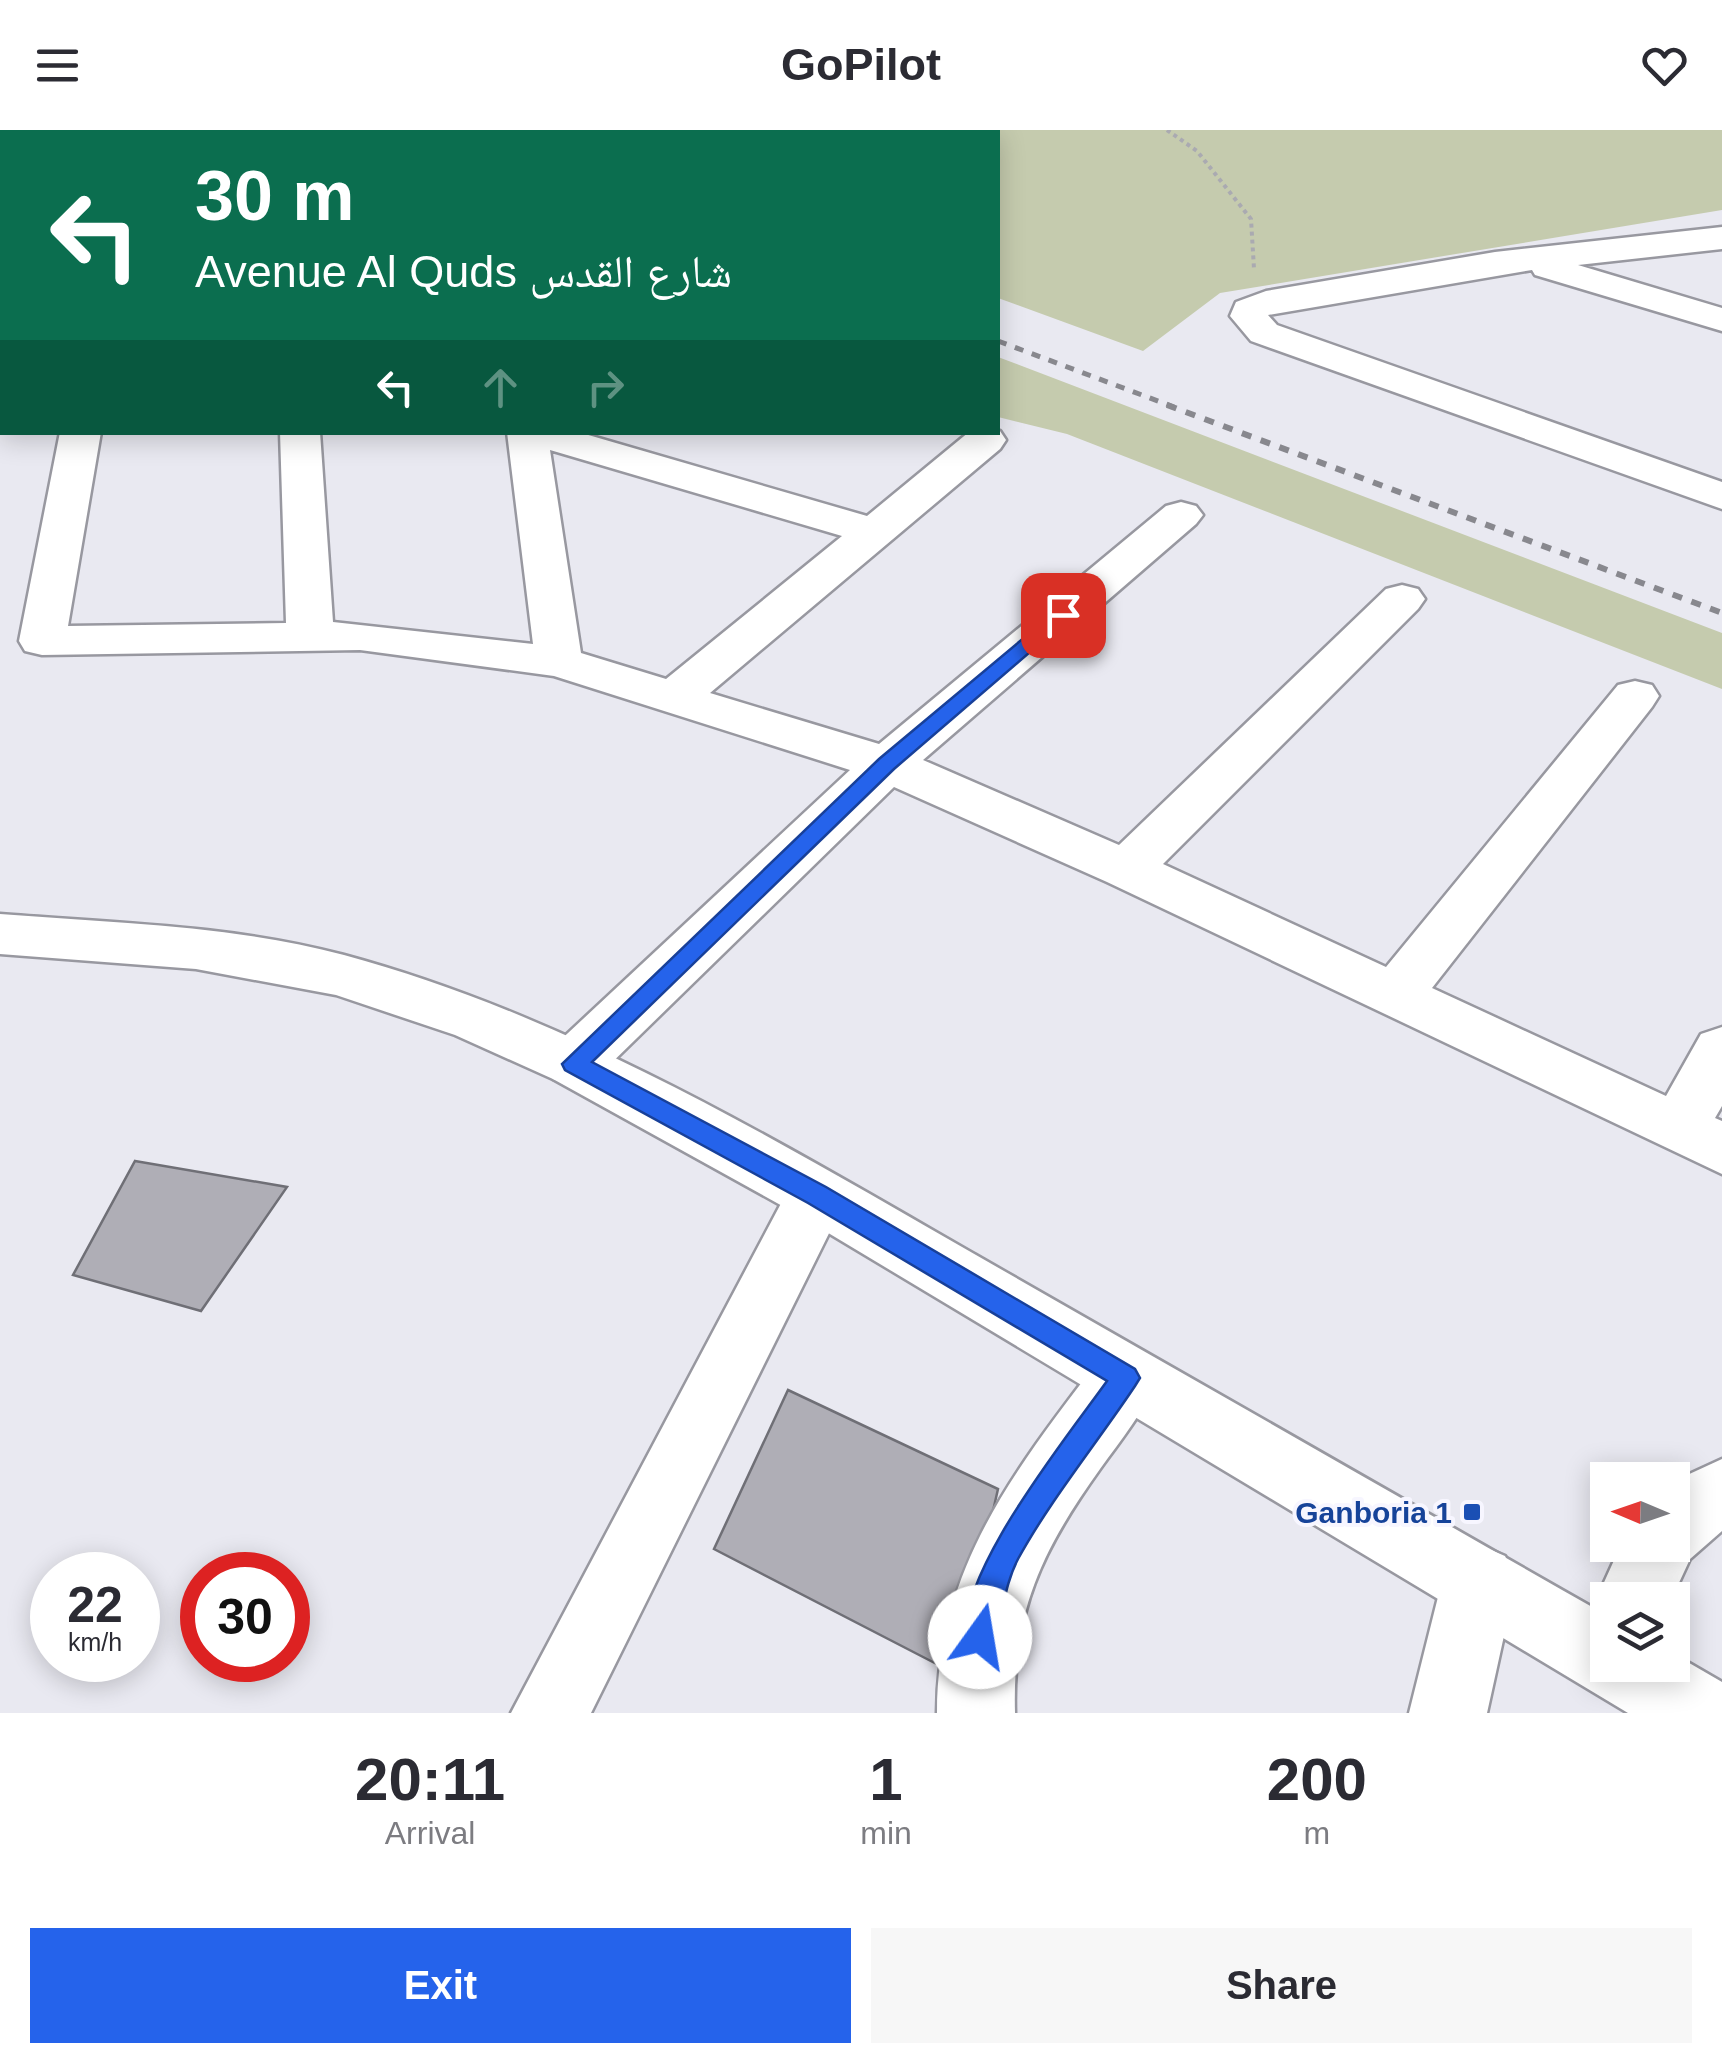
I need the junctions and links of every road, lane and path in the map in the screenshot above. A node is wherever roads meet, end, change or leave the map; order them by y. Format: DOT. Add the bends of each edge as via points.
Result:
graph roads {
  1 [pos="1167,130"];
  2 [pos="1722,238"];
  3 [pos="1524,260"];
  4 [pos="1256,305"];
  5 [pos="1722,320"];
  6 [pos="80,435"];
  7 [pos="300,435"];
  8 [pos="530,435"];
  9 [pos="540,435"];
  10 [pos="985,440"];
  11 [pos="1722,496"];
  12 [pos="1181,516"];
  13 [pos="874,532"];
  14 [pos="1402,599"];
  15 [pos="310,636"];
  16 [pos="21,646"];
  17 [pos="559,662"];
  18 [pos="1636,696"];
  19 [pos="674,698"];
  20 [pos="887,764"];
  21 [pos="1126,870"];
  22 [pos="0,934"];
  23 [pos="1395,995"];
  24 [pos="1722,1050"];
  25 [pos="574,1064"];
  26 [pos="1701,1139"];
  27 [pos="817,1195"];
  28 [pos="1126,1378"];
  29 [pos="1722,1492"];
  30 [pos="1690,1512"];
  31 [pos="1479,1581"];
  32 [pos="1590,1647"];
  33 [pos="1648,1682"];
  34 [pos="550,1713"];
  35 [pos="976,1713"];
  36 [pos="1448,1713"];
  37 [pos="1700,1713"];
  1 -- 4 [label="path" via="1197,152 1251,219"];
  2 -- 3 [label="street"];
  3 -- 4 [label="street"];
  3 -- 5 [label="street"];
  4 -- 11 [label="street" via="1249,316 1264,333"];
  6 -- 16 [label="street"];
  7 -- 15 [label="street"];
  8 -- 17 [label="street"];
  9 -- 13 [label="street"];
  10 -- 13 [label="street"];
  12 -- 20 [label="street"];
  13 -- 19 [label="street"];
  14 -- 21 [label="street"];
  15 -- 16 [label="street"];
  15 -- 17 [label="street" via="360,636"];
  17 -- 19 [label="street"];
  18 -- 23 [label="street"];
  19 -- 20 [label="street"];
  20 -- 21 [label="street"];
  20 -- 25 [label="street"];
  21 -- 23 [label="street"];
  22 -- 25 [label="street" via="196,949 340,975 475,1020"];
  23 -- 26 [label="street"];
  24 -- 26 [label="street"];
  25 -- 27 [label="street"];
  27 -- 28 [label="street"];
  27 -- 34 [label="street"];
  28 -- 31 [label="street"];
  28 -- 35 [label="street" via="1006,1551 986,1601"];
  29 -- 30 [label="street"];
  31 -- 32 [label="street"];
  31 -- 36 [label="street"];
  33 -- 37 [label="street"];
}
